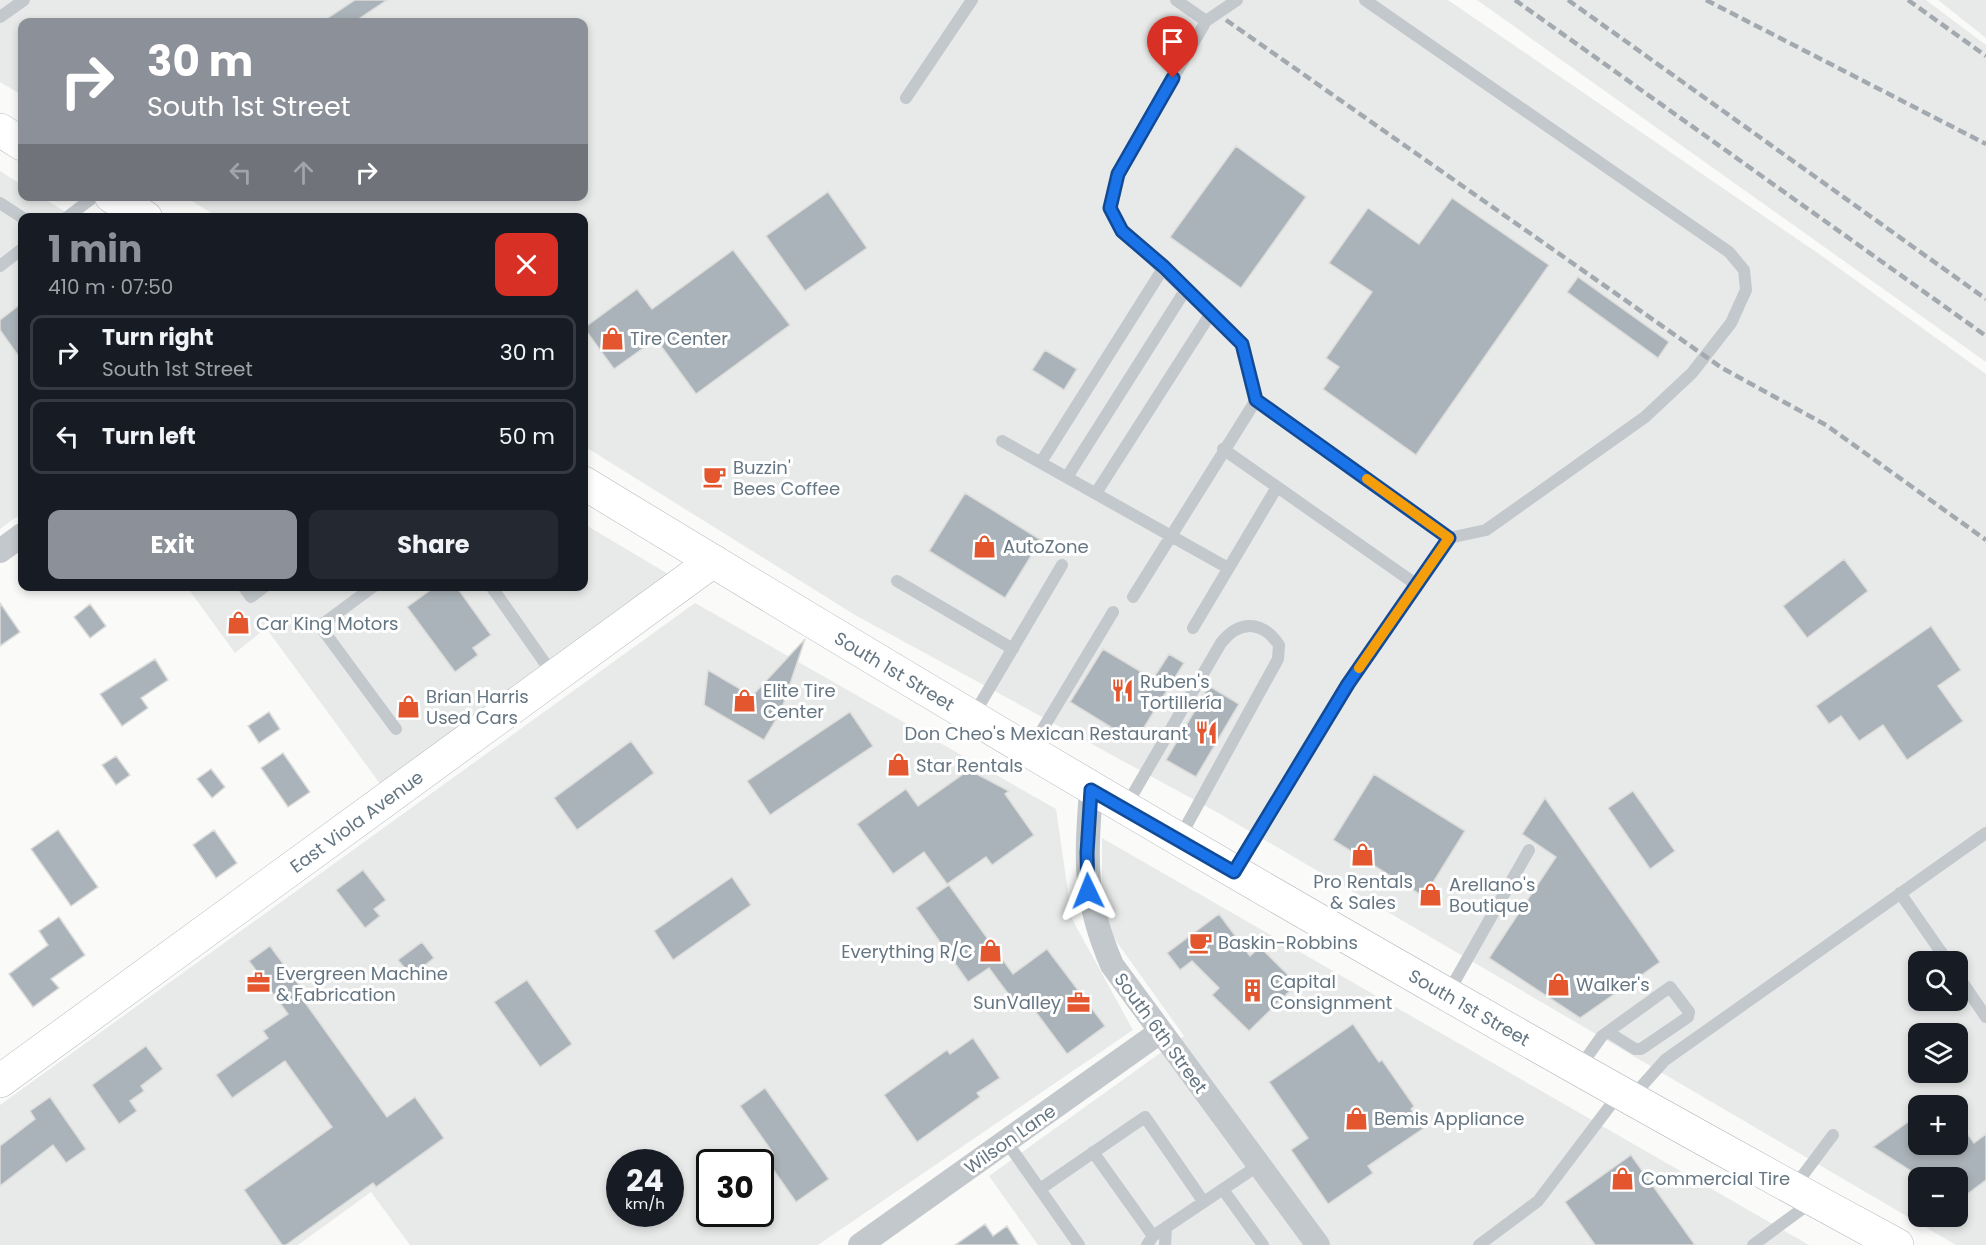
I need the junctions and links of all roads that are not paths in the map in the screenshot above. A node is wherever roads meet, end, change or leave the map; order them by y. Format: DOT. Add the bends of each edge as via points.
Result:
graph roads {
  1 [pos="24,0"];
  2 [pos="972,0"];
  3 [pos="1176,0"];
  4 [pos="1237,0"];
  5 [pos="1365,0"];
  6 [pos="4,9"];
  7 [pos="1206,21"];
  8 [pos="906,98"];
  9 [pos="0,130"];
  10 [pos="18,141"];
  11 [pos="88,201"];
  12 [pos="119,201"];
  13 [pos="0,203"];
  14 [pos="73,213"];
  15 [pos="138,213"];
  16 [pos="18,215"];
  17 [pos="18,252"];
  18 [pos="0,266"];
  19 [pos="1164,267"];
  20 [pos="1186,289"];
  21 [pos="1211,313"];
  22 [pos="1256,400"];
  23 [pos="1002,441"];
  24 [pos="1223,449"];
  25 [pos="1041,462"];
  26 [pos="1067,477"];
  27 [pos="588,485"];
  28 [pos="1277,487"];
  29 [pos="1096,493"];
  30 [pos="1171,535"];
  31 [pos="18,538"];
  32 [pos="1449,538"];
  33 [pos="0,551"];
  34 [pos="713,561"];
  35 [pos="1062,565"];
  36 [pos="1228,568"];
  37 [pos="897,581"];
  38 [pos="1417,585"];
  39 [pos="247,591"];
  40 [pos="259,591"];
  41 [pos="367,591"];
  42 [pos="495,591"];
  43 [pos="1133,597"];
  44 [pos="1113,612"];
  45 [pos="1193,628"];
  46 [pos="1012,649"];
  47 [pos="555,676"];
  48 [pos="972,718"];
  49 [pos="396,729"];
  50 [pos="1029,752"];
  51 [pos="1091,790"];
  52 [pos="1124,809"];
  53 [pos="1986,833"];
  54 [pos="1178,840"];
  55 [pos="1528,850"];
  56 [pos="1234,872"];
  57 [pos="1900,893"];
  58 [pos="1940,951"];
  59 [pos="1968,991"];
  60 [pos="1447,994"];
  61 [pos="1986,1017"];
  62 [pos="1160,1032"];
  63 [pos="1608,1032"];
  64 [pos="1578,1070"];
  65 [pos="0,1081"];
  66 [pos="1625,1096"];
  67 [pos="1833,1135"];
  68 [pos="1006,1141"];
  69 [pos="1093,1152"];
  70 [pos="1259,1165"];
  71 [pos="1040,1189"];
  72 [pos="1224,1191"];
  73 [pos="1803,1194"];
  74 [pos="1203,1201"];
  75 [pos="1166,1227"];
  76 [pos="1150,1240"];
  77 [pos="860,1245"];
  78 [pos="1079,1245"];
  79 [pos="1165,1245"];
  80 [pos="1263,1245"];
  81 [pos="1318,1245"];
  82 [pos="1479,1245"];
  83 [pos="1753,1245"];
  84 [pos="1897,1245"];
  1 -- 6 [label="lane"];
  2 -- 8 [label="lane"];
  3 -- 7 [label="lane"];
  4 -- 7 [label="lane"];
  5 -- 32 [label="lane" via="1729,252 1744,270 1746,290 1731,323 1692,373 1645,417 1486,530"];
  7 -- 19 [label="lane" via="1118,174 1110,208 1122,231"];
  9 -- 10 [label="main road"];
  11 -- 14 [label="lane"];
  12 -- 15 [label="main road"];
  13 -- 16 [label="lane"];
  17 -- 18 [label="lane"];
  19 -- 20 [label="lane"];
  19 -- 25 [label="lane"];
  20 -- 21 [label="lane"];
  20 -- 26 [label="lane"];
  21 -- 22 [label="lane" via="1242,344"];
  21 -- 29 [label="lane"];
  22 -- 24 [label="lane"];
  22 -- 32 [label="lane"];
  23 -- 25 [label="lane"];
  24 -- 28 [label="lane"];
  24 -- 30 [label="lane"];
  25 -- 26 [label="lane"];
  26 -- 29 [label="lane"];
  27 -- 34 [label="main road, South 1st Street"];
  28 -- 36 [label="lane"];
  28 -- 38 [label="lane"];
  29 -- 30 [label="lane"];
  30 -- 36 [label="lane"];
  30 -- 43 [label="lane"];
  31 -- 33 [label="street"];
  32 -- 38 [label="lane"];
  34 -- 47 [label="main road, East Viola Avenue"];
  34 -- 48 [label="main road, South 1st Street"];
  35 -- 46 [label="lane"];
  36 -- 45 [label="lane"];
  37 -- 46 [label="lane"];
  38 -- 56 [label="lane" via="1348,684"];
  39 -- 40 [label="lane" via="251,597"];
  41 -- 49 [label="lane" via="320,626"];
  42 -- 47 [label="lane"];
  44 -- 50 [label="lane"];
  46 -- 48 [label="lane"];
  47 -- 65 [label="main road, East Viola Avenue"];
  48 -- 50 [label="main road, South 1st Street"];
  50 -- 51 [label="main road, South 1st Street"];
  51 -- 52 [label="main road, South 1st Street"];
  51 -- 62 [label="street, South 6th Street" via="1088,891 1096,928 1112,965"];
  52 -- 54 [label="main road, South 1st Street"];
  52 -- 54 [label="lane" via="1226,637 1242,626 1264,630 1279,645 1278,659"];
  53 -- 57 [label="lane"];
  54 -- 56 [label="main road, South 1st Street"];
  55 -- 60 [label="lane"];
  56 -- 60 [label="main road, South 1st Street"];
  57 -- 58 [label="lane"];
  57 -- 66 [label="lane" via="1665,1060"];
  59 -- 61 [label="lane"];
  60 -- 64 [label="main road, South 1st Street"];
  62 -- 68 [label="street, Wilson Lane"];
  62 -- 70 [label="street, South 6th Street"];
  63 -- 63 [label="lane" via="1670,987 1689,1012 1688,1017 1641,1050"];
  63 -- 64 [label="lane"];
  64 -- 66 [label="main road, South 1st Street"];
  66 -- 73 [label="main road, South 1st Street"];
  66 -- 82 [label="lane" via="1538,1202"];
  67 -- 73 [label="lane"];
  68 -- 71 [label="lane"];
  68 -- 77 [label="street, Wilson Lane"];
  69 -- 71 [label="lane"];
  69 -- 74 [label="lane" via="1145,1117"];
  69 -- 76 [label="lane"];
  70 -- 72 [label="lane"];
  70 -- 81 [label="street, South 6th Street"];
  71 -- 78 [label="lane"];
  72 -- 74 [label="lane"];
  72 -- 80 [label="lane"];
  73 -- 83 [label="lane"];
  73 -- 84 [label="main road, South 1st Street"];
  74 -- 75 [label="lane"];
  75 -- 76 [label="lane"];
  75 -- 79 [label="lane"];
}
